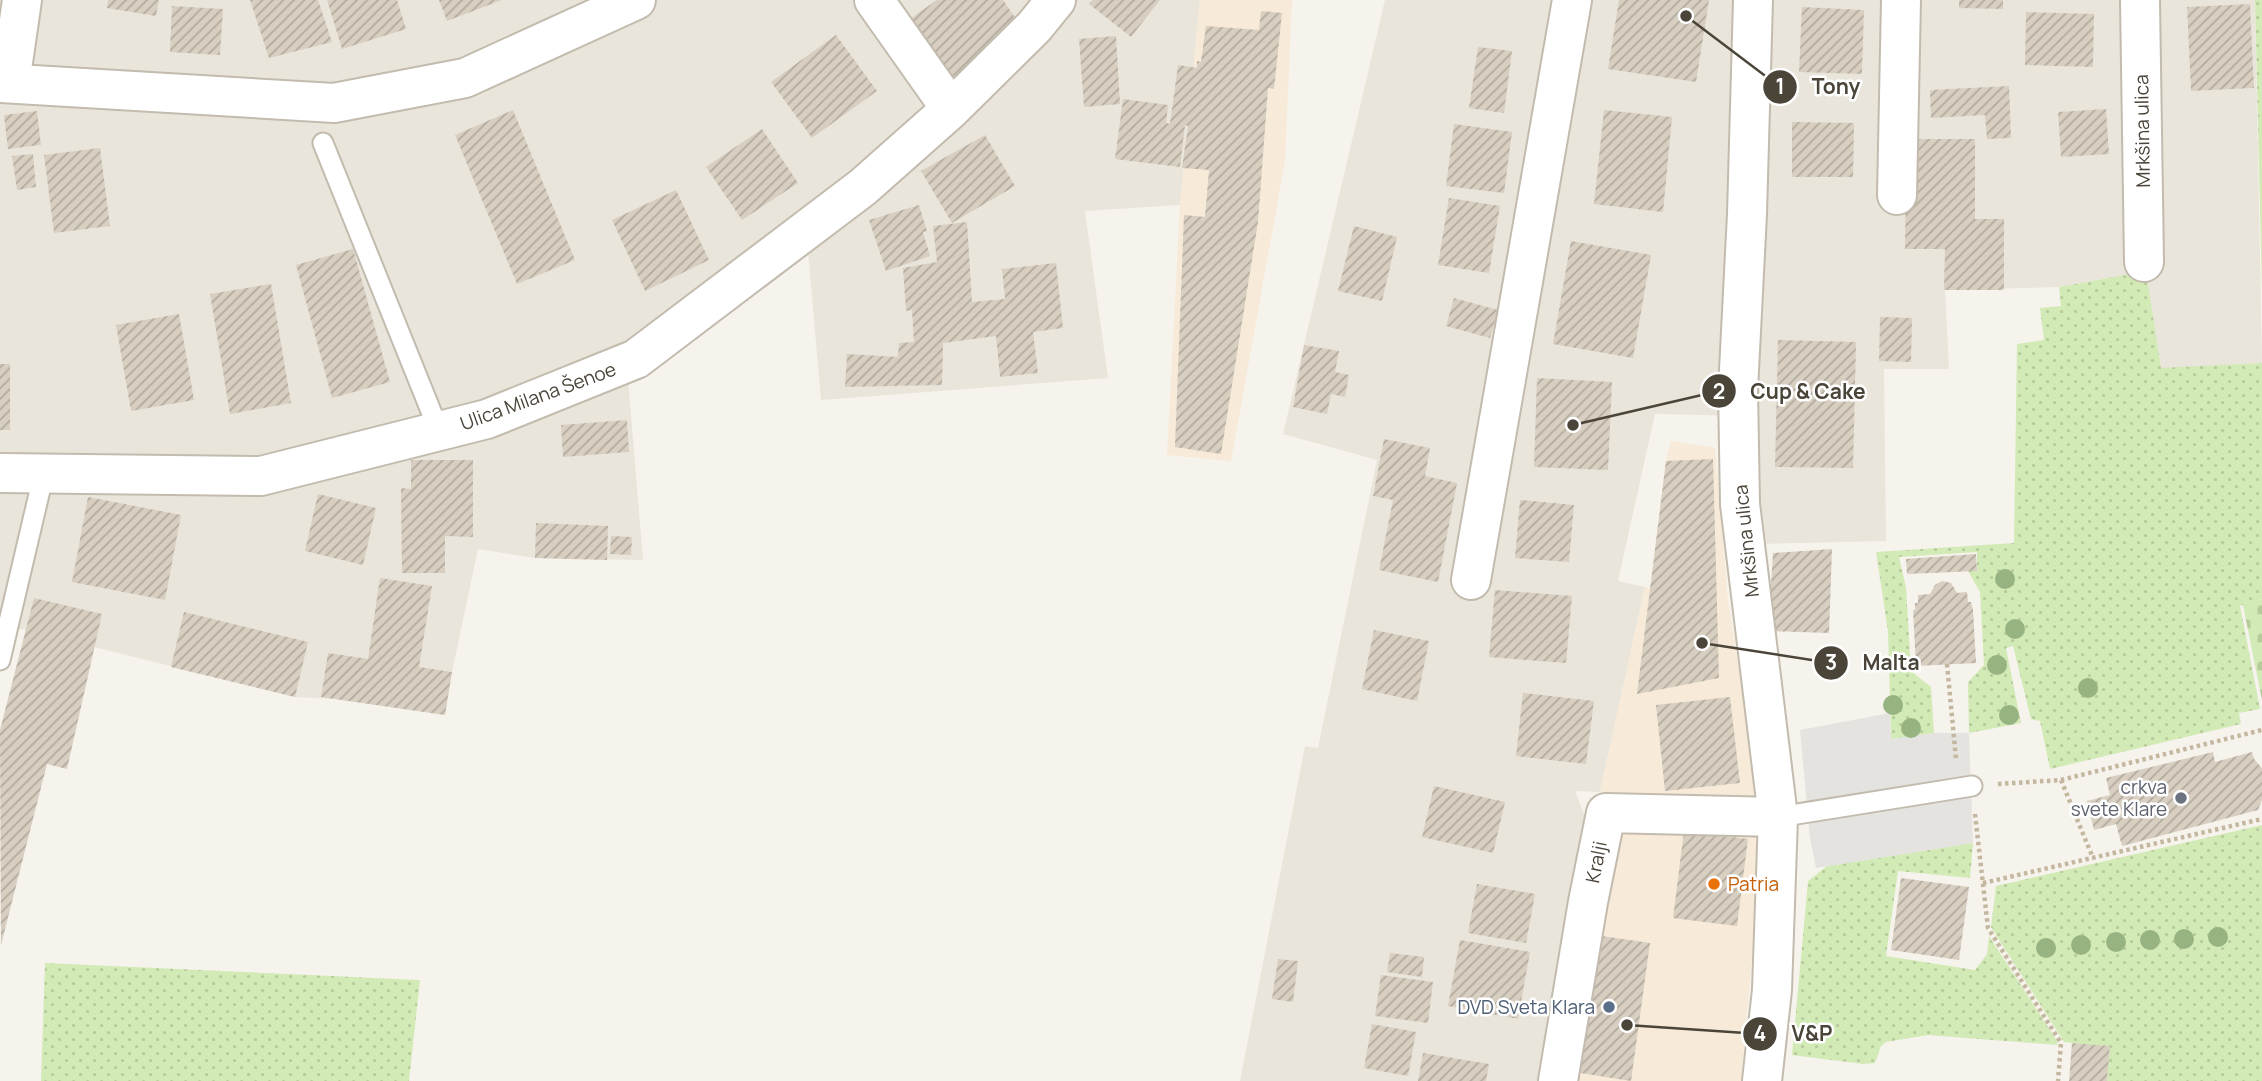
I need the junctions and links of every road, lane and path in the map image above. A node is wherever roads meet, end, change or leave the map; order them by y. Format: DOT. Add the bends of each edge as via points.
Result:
graph roads {
  1 [pos="22,0"];
  2 [pos="636,0"];
  3 [pos="874,0"];
  4 [pos="1056,0"];
  5 [pos="1572,0"];
  6 [pos="1753,0"];
  7 [pos="1901,0"];
  8 [pos="2140,0"];
  9 [pos="5,83"];
  10 [pos="951,109"];
  11 [pos="323,143"];
  12 [pos="1897,195"];
  13 [pos="2144,262"];
  14 [pos="439,431"];
  15 [pos="0,473"];
  16 [pos="44,473"];
  17 [pos="1471,580"];
  18 [pos="0,660"];
  19 [pos="1947,664"];
  20 [pos="2261,730"];
  21 [pos="2262,737"];
  22 [pos="2061,780"];
  23 [pos="1965,787"];
  24 [pos="1778,817"];
  25 [pos="2262,820"];
  26 [pos="2093,858"];
  27 [pos="1983,883"];
  28 [pos="1558,1081"];
  29 [pos="1762,1081"];
  30 [pos="2058,1081"];
  1 -- 9 [label="street"];
  2 -- 9 [label="street" via="465,78 334,103"];
  3 -- 10 [label="street"];
  4 -- 10 [label="street, Ulica Milana Šenoe"];
  5 -- 17 [label="street"];
  6 -- 24 [label="street, Mrkšina ulica" via="1738,390 1740,504"];
  7 -- 12 [label="street"];
  8 -- 13 [label="street, Mrkšina ulica"];
  10 -- 14 [label="street, Ulica Milana Šenoe" via="863,187 636,359 487,419"];
  11 -- 14 [label="lane"];
  14 -- 16 [label="street, Ulica Milana Šenoe" via="261,476"];
  15 -- 16 [label="street, Ulica Milana Šenoe"];
  16 -- 18 [label="lane"];
  19 -- 23 [label="path"];
  20 -- 21 [label="path"];
  20 -- 22 [label="path"];
  22 -- 23 [label="path"];
  22 -- 26 [label="path"];
  23 -- 24 [label="lane"];
  23 -- 27 [label="path"];
  24 -- 28 [label="street, Kralji" via="1606,813"];
  24 -- 29 [label="street, Mrkšina ulica" via="1773,990"];
  25 -- 26 [label="path"];
  26 -- 27 [label="path"];
  27 -- 30 [label="path" via="1988,928 2062,1043"];
}
